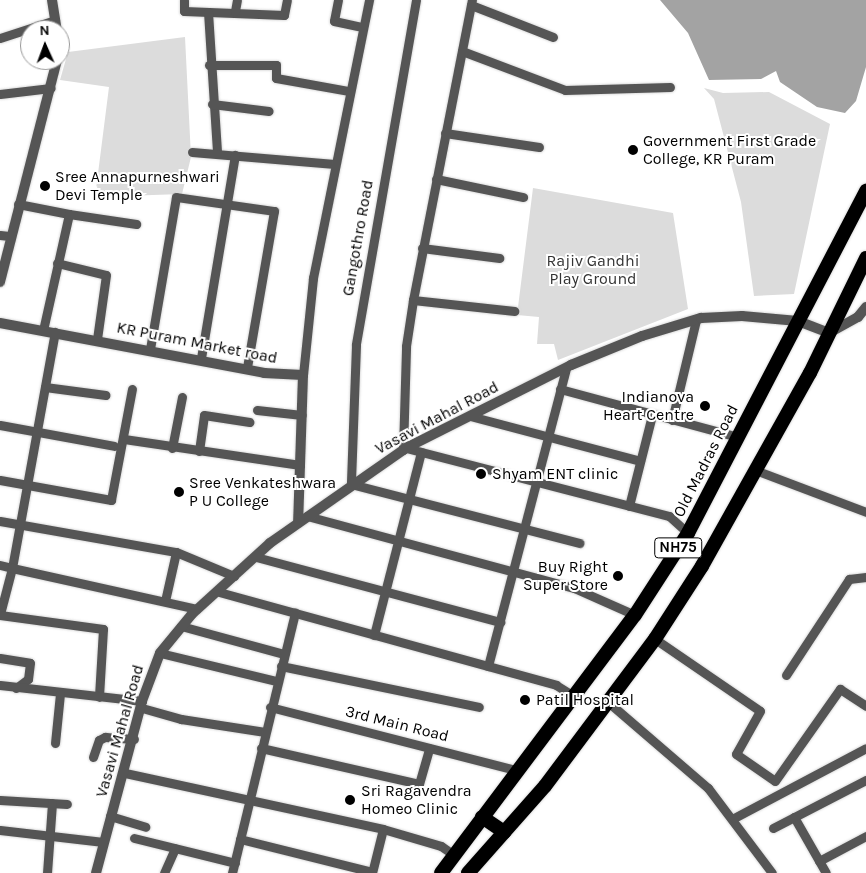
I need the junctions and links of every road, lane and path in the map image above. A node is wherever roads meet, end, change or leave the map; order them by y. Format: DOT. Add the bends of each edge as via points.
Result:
graph roads {
  1 [pos="52,0"];
  2 [pos="184,0"];
  3 [pos="237,0"];
  4 [pos="287,0"];
  5 [pos="338,0"];
  6 [pos="369,0"];
  7 [pos="416,0"];
  8 [pos="472,2"];
  9 [pos="236,11"];
  10 [pos="208,12"];
  11 [pos="55,20"];
  12 [pos="362,27"];
  13 [pos="20,33"];
  14 [pos="553,37"];
  15 [pos="0,38"];
  16 [pos="462,51"];
  17 [pos="209,65"];
  18 [pos="55,70"];
  19 [pos="52,88"];
  20 [pos="670,88"];
  21 [pos="348,90"];
  22 [pos="0,94"];
  23 [pos="212,104"];
  24 [pos="269,110"];
  25 [pos="445,133"];
  26 [pos="539,147"];
  27 [pos="192,152"];
  28 [pos="217,153"];
  29 [pos="235,155"];
  30 [pos="334,164"];
  31 [pos="436,179"];
  32 [pos="866,191"];
  33 [pos="523,197"];
  34 [pos="18,204"];
  35 [pos="226,205"];
  36 [pos="69,214"];
  37 [pos="136,224"];
  38 [pos="5,236"];
  39 [pos="422,248"];
  40 [pos="499,258"];
  41 [pos="866,258"];
  42 [pos="57,263"];
  43 [pos="0,282"];
  44 [pos="413,300"];
  45 [pos="866,307"];
  46 [pos="514,311"];
  47 [pos="696,320"];
  48 [pos="798,321"];
  49 [pos="0,323"];
  50 [pos="44,330"];
  51 [pos="55,332"];
  52 [pos="829,334"];
  53 [pos="97,339"];
  54 [pos="150,349"];
  55 [pos="201,358"];
  56 [pos="246,367"];
  57 [pos="566,368"];
  58 [pos="303,375"];
  59 [pos="45,387"];
  60 [pos="132,389"];
  61 [pos="560,389"];
  62 [pos="105,395"];
  63 [pos="182,397"];
  64 [pos="258,410"];
  65 [pos="302,415"];
  66 [pos="652,415"];
  67 [pos="470,416"];
  68 [pos="672,420"];
  69 [pos="249,422"];
  70 [pos="0,425"];
  71 [pos="36,430"];
  72 [pos="738,437"];
  73 [pos="548,438"];
  74 [pos="124,439"];
  75 [pos="114,446"];
  76 [pos="172,448"];
  77 [pos="405,449"];
  78 [pos="199,451"];
  79 [pos="421,452"];
  80 [pos="640,461"];
  81 [pos="300,465"];
  82 [pos="755,470"];
  83 [pos="0,480"];
  84 [pos="536,481"];
  85 [pos="27,484"];
  86 [pos="351,484"];
  87 [pos="408,498"];
  88 [pos="629,506"];
  89 [pos="866,512"];
  90 [pos="308,516"];
  91 [pos="0,521"];
  92 [pos="298,523"];
  93 [pos="20,526"];
  94 [pos="524,531"];
  95 [pos="688,534"];
  96 [pos="396,542"];
  97 [pos="578,543"];
  98 [pos="176,552"];
  99 [pos="256,557"];
  100 [pos="0,566"];
  101 [pos="12,568"];
  102 [pos="514,572"];
  103 [pos="234,576"];
  104 [pos="866,577"];
  105 [pos="386,588"];
  106 [pos="219,592"];
  107 [pos="165,601"];
  108 [pos="197,610"];
  109 [pos="295,613"];
  110 [pos="0,615"];
  111 [pos="635,615"];
  112 [pos="500,622"];
  113 [pos="181,626"];
  114 [pos="374,635"];
  115 [pos="655,638"];
  116 [pos="160,653"];
  117 [pos="284,654"];
  118 [pos="0,658"];
  119 [pos="281,666"];
  120 [pos="488,666"];
  121 [pos="786,675"];
  122 [pos="276,681"];
  123 [pos="0,685"];
  124 [pos="16,688"];
  125 [pos="60,694"];
  126 [pos="572,696"];
  127 [pos="99,697"];
  128 [pos="608,702"];
  129 [pos="142,705"];
  130 [pos="866,706"];
  131 [pos="270,707"];
  132 [pos="479,708"];
  133 [pos="265,732"];
  134 [pos="134,739"];
  135 [pos="55,743"];
  136 [pos="261,748"];
  137 [pos="429,748"];
  138 [pos="866,748"];
  139 [pos="93,757"];
  140 [pos="516,770"];
  141 [pos="125,773"];
  142 [pos="866,780"];
  143 [pos="249,798"];
  144 [pos="0,800"];
  145 [pos="52,803"];
  146 [pos="67,804"];
  147 [pos="110,816"];
  148 [pos="482,817"];
  149 [pos="794,817"];
  150 [pos="734,818"];
  151 [pos="146,827"];
  152 [pos="773,828"];
  153 [pos="383,829"];
  154 [pos="0,830"];
  155 [pos="504,832"];
  156 [pos="53,834"];
  157 [pos="134,838"];
  158 [pos="240,839"];
  159 [pos="865,839"];
  160 [pos="103,842"];
  161 [pos="175,848"];
  162 [pos="454,855"];
  163 [pos="819,861"];
  164 [pos="235,862"];
  165 [pos="372,872"];
  166 [pos="47,873"];
  167 [pos="96,873"];
  168 [pos="164,873"];
  169 [pos="232,873"];
  170 [pos="441,873"];
  171 [pos="468,873"];
  172 [pos="772,873"];
  173 [pos="826,873"];
  1 -- 11 [label="street"];
  2 -- 10 [label="street" via="184,11"];
  3 -- 9 [label="street"];
  4 -- 9 [label="street" via="284,15"];
  5 -- 12 [label="street" via="334,21"];
  6 -- 12 [label="street"];
  7 -- 86 [label="street, Gangothro Road" via="356,345"];
  8 -- 14 [label="street"];
  8 -- 16 [label="street"];
  9 -- 10 [label="street"];
  10 -- 17 [label="street"];
  12 -- 21 [label="street"];
  13 -- 15 [label="street"];
  16 -- 20 [label="street" via="565,90"];
  16 -- 25 [label="street"];
  17 -- 21 [label="street" via="276,65 276,78"];
  17 -- 23 [label="street"];
  18 -- 19 [label="street"];
  19 -- 22 [label="street"];
  19 -- 34 [label="street"];
  21 -- 30 [label="street"];
  23 -- 24 [label="street"];
  23 -- 28 [label="street"];
  25 -- 26 [label="street"];
  25 -- 31 [label="street"];
  27 -- 28 [label="street"];
  28 -- 29 [label="street"];
  29 -- 30 [label="street"];
  29 -- 35 [label="street"];
  30 -- 58 [label="street" via="313,278"];
  31 -- 33 [label="street"];
  31 -- 39 [label="street"];
  32 -- 48 [label="highway, Old Madras Road / NH75"];
  34 -- 36 [label="street"];
  34 -- 38 [label="street"];
  35 -- 54 [label="street" via="176,197"];
  35 -- 55 [label="street"];
  35 -- 56 [label="street" via="274,211"];
  36 -- 37 [label="street"];
  36 -- 42 [label="street"];
  38 -- 43 [label="street"];
  39 -- 40 [label="street"];
  39 -- 44 [label="street"];
  41 -- 52 [label="highway, NH75"];
  42 -- 50 [label="street"];
  42 -- 53 [label="street" via="106,275"];
  44 -- 46 [label="street"];
  44 -- 77 [label="street" via="406,355"];
  45 -- 52 [label="street" via="858,318"];
  47 -- 48 [label="street, Vasavi Mahal Road" via="742,316"];
  47 -- 57 [label="street, Vasavi Mahal Road" via="642,336"];
  47 -- 68 [label="street"];
  48 -- 52 [label="street, Vasavi Mahal Road"];
  48 -- 72 [label="highway, Old Madras Road / NH75"];
  49 -- 50 [label="street, KR Puram Market road"];
  50 -- 51 [label="street, KR Puram Market road"];
  51 -- 53 [label="street, KR Puram Market road"];
  51 -- 59 [label="street"];
  52 -- 82 [label="highway, NH75"];
  53 -- 54 [label="street, KR Puram Market road"];
  54 -- 55 [label="street, KR Puram Market road"];
  55 -- 56 [label="street, KR Puram Market road"];
  56 -- 58 [label="street, KR Puram Market road" via="264,373"];
  57 -- 61 [label="street"];
  57 -- 67 [label="street, Vasavi Mahal Road"];
  58 -- 65 [label="street"];
  59 -- 62 [label="street"];
  59 -- 71 [label="street"];
  60 -- 74 [label="street"];
  61 -- 66 [label="street"];
  61 -- 73 [label="street"];
  63 -- 76 [label="street"];
  64 -- 65 [label="street"];
  65 -- 81 [label="street"];
  66 -- 68 [label="street"];
  66 -- 80 [label="street"];
  67 -- 73 [label="street"];
  67 -- 77 [label="street, Vasavi Mahal Road"];
  68 -- 72 [label="street"];
  69 -- 78 [label="street" via="204,415"];
  70 -- 71 [label="street"];
  71 -- 75 [label="street"];
  71 -- 85 [label="street"];
  72 -- 95 [label="highway, Old Madras Road / NH75"];
  73 -- 80 [label="street"];
  73 -- 84 [label="street"];
  74 -- 76 [label="street"];
  74 -- 85 [label="street" via="111,500"];
  76 -- 78 [label="street"];
  77 -- 79 [label="street"];
  77 -- 86 [label="street, Vasavi Mahal Road"];
  78 -- 81 [label="street"];
  79 -- 84 [label="street"];
  79 -- 87 [label="street"];
  80 -- 88 [label="street"];
  81 -- 92 [label="street"];
  82 -- 89 [label="street"];
  82 -- 115 [label="highway, NH75" via="702,566"];
  83 -- 85 [label="street"];
  84 -- 88 [label="street"];
  84 -- 94 [label="street"];
  85 -- 93 [label="street"];
  86 -- 87 [label="street"];
  86 -- 90 [label="street, Vasavi Mahal Road"];
  87 -- 94 [label="street"];
  87 -- 96 [label="street"];
  88 -- 95 [label="street" via="669,516"];
  90 -- 92 [label="street, Vasavi Mahal Road"];
  90 -- 96 [label="street"];
  91 -- 93 [label="street"];
  92 -- 99 [label="street, Vasavi Mahal Road"];
  93 -- 98 [label="street"];
  93 -- 101 [label="street"];
  94 -- 97 [label="street"];
  94 -- 102 [label="street"];
  95 -- 111 [label="highway, Old Madras Road / NH75"];
  96 -- 102 [label="street"];
  96 -- 105 [label="street"];
  98 -- 103 [label="street"];
  98 -- 107 [label="street"];
  99 -- 103 [label="street, Vasavi Mahal Road"];
  99 -- 105 [label="street"];
  100 -- 101 [label="street"];
  101 -- 107 [label="street"];
  101 -- 110 [label="street"];
  102 -- 111 [label="street" via="574,588"];
  102 -- 112 [label="street"];
  103 -- 106 [label="street, Vasavi Mahal Road"];
  104 -- 121 [label="street" via="849,579"];
  105 -- 112 [label="street"];
  105 -- 114 [label="street"];
  106 -- 108 [label="street, Vasavi Mahal Road"];
  106 -- 109 [label="street"];
  107 -- 108 [label="street"];
  108 -- 113 [label="street, Vasavi Mahal Road"];
  109 -- 114 [label="street"];
  109 -- 117 [label="street"];
  110 -- 127 [label="street" via="103,629"];
  111 -- 126 [label="highway, Old Madras Road / NH75"];
  112 -- 120 [label="street"];
  113 -- 116 [label="street, Vasavi Mahal Road"];
  113 -- 117 [label="street"];
  114 -- 120 [label="street"];
  115 -- 128 [label="highway, NH75"];
  115 -- 130 [label="street" via="760,711 736,754 775,781 840,689"];
  116 -- 122 [label="street"];
  116 -- 129 [label="street, Vasavi Mahal Road"];
  117 -- 119 [label="street"];
  118 -- 124 [label="street" via="30,663 28,679"];
  119 -- 122 [label="street"];
  119 -- 132 [label="street"];
  120 -- 126 [label="street" via="556,685"];
  122 -- 131 [label="street"];
  123 -- 124 [label="street"];
  124 -- 125 [label="street"];
  125 -- 127 [label="street"];
  125 -- 135 [label="street"];
  126 -- 140 [label="highway, Old Madras Road / NH75"];
  127 -- 129 [label="street"];
  128 -- 150 [label="street" via="688,768"];
  128 -- 155 [label="highway, NH75" via="545,786"];
  129 -- 133 [label="street" via="181,720"];
  129 -- 134 [label="street, Vasavi Mahal Road"];
  131 -- 133 [label="street"];
  131 -- 137 [label="street, 3rd Main Road"];
  133 -- 136 [label="street"];
  134 -- 139 [label="street" via="105,737 99,740"];
  134 -- 141 [label="street, Vasavi Mahal Road"];
  136 -- 137 [label="street" via="419,784"];
  136 -- 143 [label="street"];
  137 -- 140 [label="street, 3rd Main Road"];
  138 -- 150 [label="street"];
  140 -- 148 [label="highway, Old Madras Road / NH75"];
  141 -- 143 [label="street"];
  141 -- 147 [label="street, Vasavi Mahal Road"];
  142 -- 149 [label="street"];
  143 -- 153 [label="street"];
  143 -- 158 [label="street"];
  144 -- 145 [label="street"];
  145 -- 146 [label="street"];
  145 -- 156 [label="street"];
  147 -- 151 [label="street"];
  147 -- 160 [label="street, Vasavi Mahal Road"];
  148 -- 155 [label="highway"];
  148 -- 162 [label="highway, Old Madras Road / NH75"];
  149 -- 152 [label="street"];
  149 -- 163 [label="street"];
  150 -- 172 [label="street"];
  153 -- 162 [label="street" via="440,846"];
  153 -- 165 [label="street"];
  154 -- 156 [label="street"];
  155 -- 171 [label="highway, NH75"];
  156 -- 160 [label="street"];
  156 -- 166 [label="street"];
  157 -- 161 [label="street"];
  158 -- 164 [label="street"];
  158 -- 165 [label="street"];
  159 -- 163 [label="street"];
  160 -- 167 [label="street, Vasavi Mahal Road"];
  161 -- 164 [label="street"];
  161 -- 168 [label="street"];
  162 -- 170 [label="highway, Old Madras Road / NH75"];
  163 -- 173 [label="street"];
  164 -- 169 [label="street"];
}
